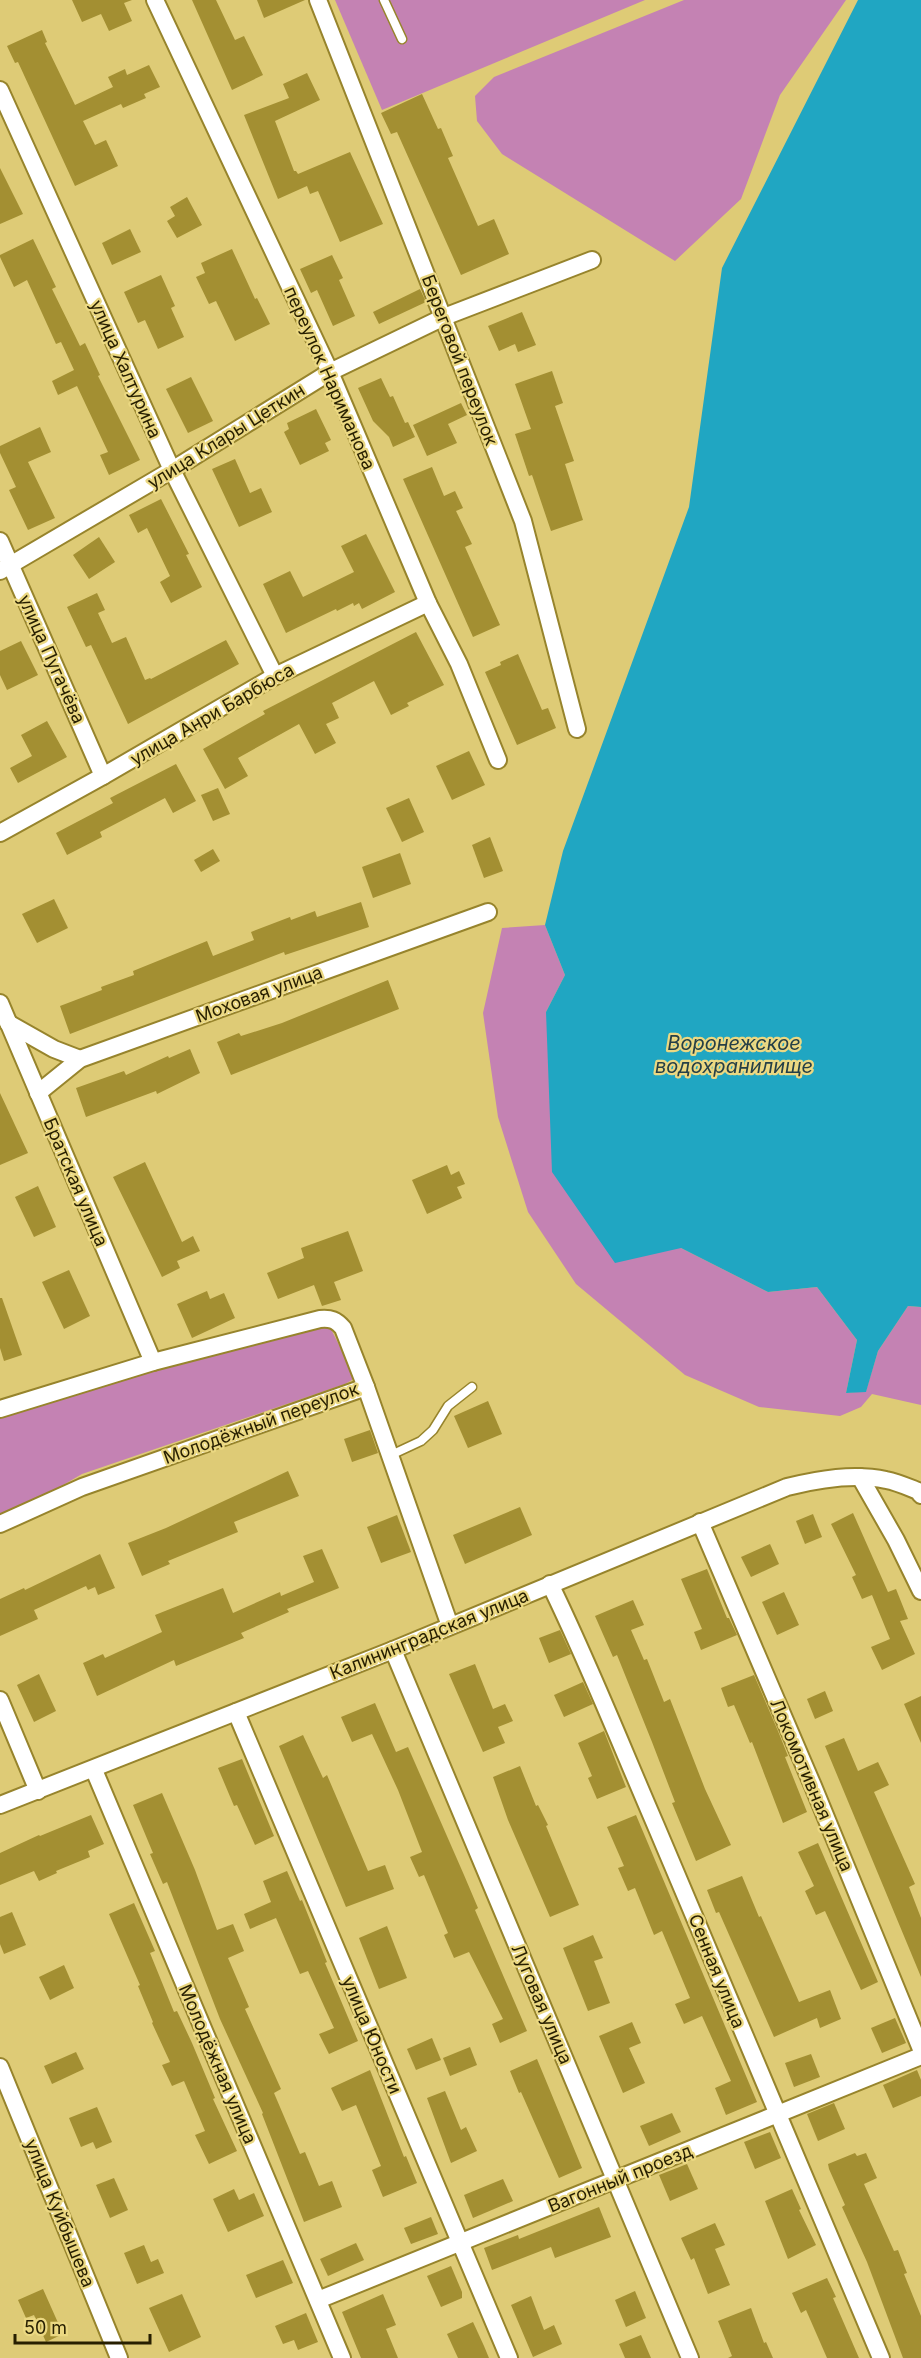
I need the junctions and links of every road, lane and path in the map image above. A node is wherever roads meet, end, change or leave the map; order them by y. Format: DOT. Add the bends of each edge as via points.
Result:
graph roads {
  1 [pos="155,0"];
  2 [pos="318,0"];
  3 [pos="384,0"];
  4 [pos="402,39"];
  5 [pos="0,90"];
  6 [pos="592,260"];
  7 [pos="444,317"];
  8 [pos="330,372"];
  9 [pos="172,470"];
  10 [pos="0,542"];
  11 [pos="5,568"];
  12 [pos="428,603"];
  13 [pos="275,676"];
  14 [pos="577,729"];
  15 [pos="498,760"];
  16 [pos="104,776"];
  17 [pos="0,833"];
  18 [pos="488,912"];
  19 [pos="0,1003"];
  20 [pos="8,1023"];
  21 [pos="80,1059"];
  22 [pos="38,1093"];
  23 [pos="153,1362"];
  24 [pos="366,1387"];
  25 [pos="472,1387"];
  26 [pos="0,1409"];
  27 [pos="391,1455"];
  28 [pos="860,1478"];
  29 [pos="920,1492"];
  30 [pos="700,1522"];
  31 [pos="0,1524"];
  32 [pos="550,1584"];
  33 [pos="921,1591"];
  34 [pos="450,1626"];
  35 [pos="393,1650"];
  36 [pos="0,1700"];
  37 [pos="236,1712"];
  38 [pos="94,1770"];
  39 [pos="38,1791"];
  40 [pos="0,1805"];
  41 [pos="921,2049"];
  42 [pos="921,2056"];
  43 [pos="0,2067"];
  44 [pos="776,2115"];
  45 [pos="615,2180"];
  46 [pos="460,2244"];
  47 [pos="318,2300"];
  48 [pos="120,2358"];
  49 [pos="342,2358"];
  50 [pos="509,2358"];
  51 [pos="690,2358"];
  52 [pos="881,2358"];
  1 -- 8 [label="street, переулок Нариманова"];
  2 -- 7 [label="street, Береговой переулок"];
  3 -- 4 [label="lane"];
  5 -- 9 [label="street, улица Халтурина"];
  6 -- 7 [label="street, улица Клары Цеткин"];
  7 -- 8 [label="street, улица Клары Цеткин"];
  7 -- 14 [label="street, Береговой переулок" via="523,521"];
  8 -- 9 [label="street, улица Клары Цеткин"];
  8 -- 12 [label="street, переулок Нариманова"];
  9 -- 11 [label="street, улица Клары Цеткин"];
  9 -- 13 [label="street, улица Халтурина"];
  10 -- 11 [label="street, улица Пугачёва"];
  11 -- 16 [label="street, улица Пугачёва"];
  12 -- 13 [label="street, улица Анри Барбюса"];
  12 -- 15 [label="street, переулок Нариманова" via="459,664"];
  13 -- 16 [label="street, улица Анри Барбюса"];
  16 -- 17 [label="street, улица Анри Барбюса"];
  18 -- 21 [label="street, Моховая улица"];
  19 -- 20 [label="street, Братская улица"];
  20 -- 21 [label="street"];
  20 -- 22 [label="street, Братская улица"];
  21 -- 22 [label="street, Моховая улица"];
  22 -- 23 [label="street, Братская улица"];
  23 -- 24 [label="street, Молодёжный переулок" via="329,1318 343,1328"];
  23 -- 26 [label="street, Молодёжный переулок"];
  24 -- 27 [label="street"];
  24 -- 31 [label="street, Молодёжный переулок" via="92,1484"];
  25 -- 27 [label="lane" via="448,1406 421,1441"];
  27 -- 34 [label="street"];
  28 -- 29 [label="street, Калининградская улица" via="886,1480"];
  28 -- 30 [label="street, Калининградская улица" via="819,1479 787,1487"];
  28 -- 33 [label="street"];
  30 -- 32 [label="street, Калининградская улица"];
  30 -- 41 [label="street, Локомотивная улица"];
  32 -- 34 [label="street, Калининградская улица"];
  32 -- 44 [label="street, Сенная улица" via="705,1939"];
  34 -- 35 [label="street, Калининградская улица"];
  35 -- 37 [label="street, Калининградская улица"];
  35 -- 45 [label="street, Луговая улица"];
  36 -- 39 [label="street"];
  37 -- 38 [label="street, Калининградская улица"];
  37 -- 46 [label="street, улица Юности"];
  38 -- 39 [label="street, Калининградская улица"];
  38 -- 47 [label="street, Молодёжная улица"];
  39 -- 40 [label="street, Калининградская улица"];
  42 -- 44 [label="street, Вагонный проезд"];
  43 -- 48 [label="street, улица Куйбышева"];
  44 -- 45 [label="street, Вагонный проезд"];
  44 -- 52 [label="street, Сенная улица"];
  45 -- 46 [label="street, Вагонный проезд"];
  45 -- 51 [label="street, Луговая улица"];
  46 -- 47 [label="street, Вагонный проезд"];
  46 -- 50 [label="street, улица Юности"];
  47 -- 49 [label="street, Молодёжная улица"];
}
